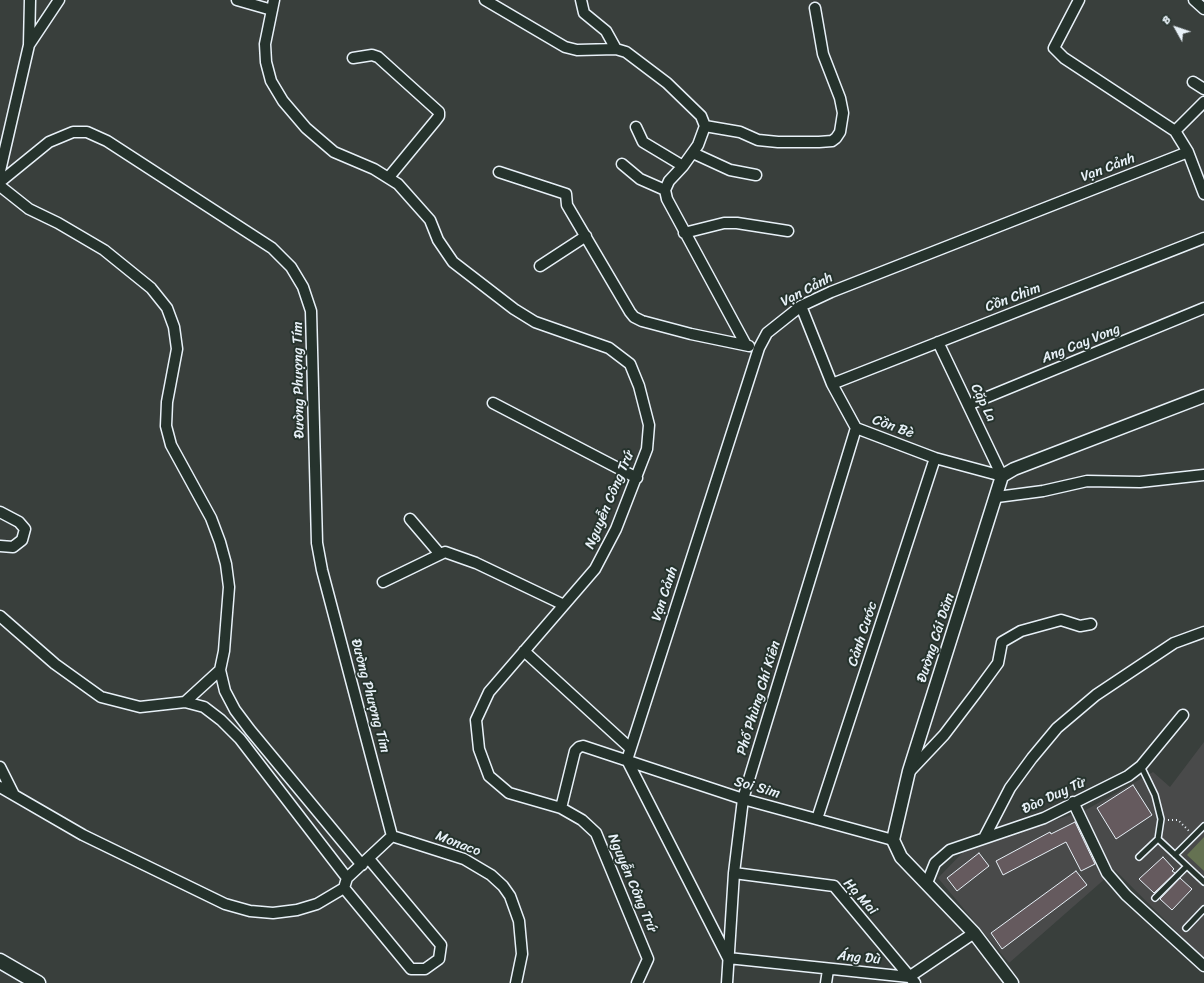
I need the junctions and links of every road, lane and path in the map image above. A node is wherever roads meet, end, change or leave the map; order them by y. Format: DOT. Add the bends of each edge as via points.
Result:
graph roads {
  1 [pos="30,0"];
  2 [pos="59,0"];
  3 [pos="238,0"];
  4 [pos="274,0"];
  5 [pos="485,0"];
  6 [pos="581,0"];
  7 [pos="1079,0"];
  8 [pos="1194,0"];
  9 [pos="815,8"];
  10 [pos="1204,8"];
  11 [pos="272,10"];
  12 [pos="29,45"];
  13 [pos="616,49"];
  14 [pos="353,58"];
  15 [pos="1193,82"];
  16 [pos="1204,89"];
  17 [pos="1204,102"];
  18 [pos="705,126"];
  19 [pos="636,127"];
  20 [pos="1175,131"];
  21 [pos="1188,152"];
  22 [pos="693,153"];
  23 [pos="622,164"];
  24 [pos="683,166"];
  25 [pos="0,171"];
  26 [pos="499,172"];
  27 [pos="756,175"];
  28 [pos="389,177"];
  29 [pos="0,182"];
  30 [pos="0,186"];
  31 [pos="665,190"];
  32 [pos="1204,194"];
  33 [pos="788,231"];
  34 [pos="684,233"];
  35 [pos="586,236"];
  36 [pos="1204,238"];
  37 [pos="540,266"];
  38 [pos="801,306"];
  39 [pos="1204,308"];
  40 [pos="938,342"];
  41 [pos="746,345"];
  42 [pos="759,348"];
  43 [pos="832,384"];
  44 [pos="1204,396"];
  45 [pos="493,403"];
  46 [pos="968,405"];
  47 [pos="856,428"];
  48 [pos="935,458"];
  49 [pos="1204,475"];
  50 [pos="1002,476"];
  51 [pos="637,478"];
  52 [pos="997,497"];
  53 [pos="0,512"];
  54 [pos="410,520"];
  55 [pos="0,546"];
  56 [pos="439,553"];
  57 [pos="383,582"];
  58 [pos="564,605"];
  59 [pos="0,616"];
  60 [pos="1091,624"];
  61 [pos="1204,632"];
  62 [pos="524,651"];
  63 [pos="220,670"];
  64 [pos="185,702"];
  65 [pos="1183,715"];
  66 [pos="630,748"];
  67 [pos="627,760"];
  68 [pos="1141,766"];
  69 [pos="0,767"];
  70 [pos="909,771"];
  71 [pos="0,787"];
  72 [pos="14,795"];
  73 [pos="743,799"];
  74 [pos="1073,802"];
  75 [pos="561,808"];
  76 [pos="816,819"];
  77 [pos="1178,820"];
  78 [pos="1204,826"];
  79 [pos="1194,835"];
  80 [pos="392,836"];
  81 [pos="984,838"];
  82 [pos="1158,839"];
  83 [pos="893,840"];
  84 [pos="1174,855"];
  85 [pos="1139,857"];
  86 [pos="365,862"];
  87 [pos="1187,866"];
  88 [pos="734,873"];
  89 [pos="347,878"];
  90 [pos="1204,882"];
  91 [pos="927,883"];
  92 [pos="344,888"];
  93 [pos="1155,898"];
  94 [pos="1204,909"];
  95 [pos="1186,928"];
  96 [pos="974,933"];
  97 [pos="728,958"];
  98 [pos="0,961"];
  99 [pos="1204,966"];
  100 [pos="828,970"];
  101 [pos="911,981"];
  102 [pos="38,983"];
  103 [pos="516,983"];
  104 [pos="637,983"];
  105 [pos="727,983"];
  106 [pos="826,983"];
  107 [pos="1012,983"];
  1 -- 12 [label="street"];
  2 -- 12 [label="street"];
  3 -- 11 [label="street"];
  4 -- 11 [label="street, Nguyễn Công Trứ"];
  5 -- 13 [label="street" via="565,47 577,50"];
  6 -- 13 [label="street" via="584,13 606,31"];
  7 -- 20 [label="street" via="1054,48 1064,58"];
  8 -- 10 [label="street"];
  9 -- 18 [label="street" via="823,54 843,113 840,132 836,138 832,141 819,142 778,142 758,140 740,132"];
  11 -- 28 [label="street, Nguyễn Công Trứ" via="265,44 266,62 271,81 283,101 306,128 334,152"];
  12 -- 25 [label="street"];
  13 -- 18 [label="street" via="626,52 667,83 701,116"];
  14 -- 28 [label="street" via="372,55 378,57 439,112 436,120"];
  15 -- 16 [label="street"];
  17 -- 20 [label="street"];
  18 -- 22 [label="street"];
  19 -- 24 [label="street" via="644,142"];
  20 -- 21 [label="street"];
  21 -- 32 [label="street"];
  21 -- 38 [label="street, Vạn Cảnh"];
  22 -- 24 [label="street"];
  22 -- 27 [label="street" via="730,170"];
  23 -- 31 [label="street" via="640,179"];
  24 -- 31 [label="street" via="669,181"];
  26 -- 35 [label="street" via="565,193 567,205"];
  28 -- 51 [label="street, Nguyễn Công Trứ" via="430,220 438,240 453,262 507,304 535,322 609,348 630,364 639,386 649,425 647,449"];
  29 -- 80 [label="street, Đường Phượng Tím" via="49,142 73,132 87,132 107,141 272,248 291,267 303,287 311,311 317,543"];
  30 -- 63 [label="street" via="28,209 104,250 151,288 167,308 174,327 177,349 167,402 168,433 181,467 211,518 226,564 229,587"];
  31 -- 34 [label="street"];
  33 -- 34 [label="street" via="724,223"];
  34 -- 41 [label="street"];
  35 -- 37 [label="street"];
  35 -- 41 [label="street" via="634,317"];
  36 -- 40 [label="street, Cồn Chìm"];
  38 -- 42 [label="street, Vạn Cảnh" via="767,333"];
  38 -- 43 [label="street, Cồn Bè"];
  39 -- 46 [label="street, Ang Cay Vong"];
  40 -- 43 [label="street, Cồn Chìm"];
  40 -- 46 [label="street, Cặp La"];
  41 -- 42 [label="street"];
  42 -- 66 [label="street, Vạn Cảnh"];
  43 -- 47 [label="street, Cồn Bè"];
  44 -- 50 [label="street" via="1014,469"];
  45 -- 51 [label="street"];
  46 -- 50 [label="street, Cặp La"];
  47 -- 48 [label="street, Cồn Bè"];
  47 -- 73 [label="street, Phố Phùng Chí Kiên"];
  48 -- 50 [label="street, Cồn Bè"];
  48 -- 76 [label="street, Cảnh Cước"];
  49 -- 52 [label="street" via="1140,482 1087,481 1043,491"];
  50 -- 52 [label="street, Đường Cái Dăm"];
  51 -- 58 [label="street, Nguyễn Công Trứ" via="616,529 595,569"];
  52 -- 70 [label="street, Đường Cái Dăm"];
  53 -- 55 [label="street" via="19,522 24,529 22,540 13,548"];
  54 -- 56 [label="street"];
  56 -- 57 [label="street"];
  56 -- 58 [label="street" via="451,553"];
  58 -- 62 [label="street, Nguyễn Công Trứ"];
  59 -- 64 [label="street" via="55,664 101,697 140,707"];
  60 -- 70 [label="street" via="1080,626 1061,620 1021,630 1002,642 998,663 944,735"];
  61 -- 81 [label="street" via="1174,643 1096,695 1057,728 1010,788"];
  62 -- 66 [label="street"];
  62 -- 75 [label="street, Nguyễn Công Trứ" via="488,692 476,720 479,749 489,776 509,793"];
  63 -- 64 [label="street"];
  63 -- 86 [label="street" via="225,691 235,710"];
  64 -- 89 [label="street" via="204,707 240,739"];
  65 -- 68 [label="street, Đào Duy Từ"];
  66 -- 67 [label="street"];
  67 -- 73 [label="street, Soi Sim"];
  67 -- 75 [label="street, Soi Sim" via="583,746 578,747"];
  67 -- 97 [label="street"];
  68 -- 74 [label="street, Đào Duy Từ" via="1128,776"];
  68 -- 82 [label="lane" via="1155,795 1161,819"];
  69 -- 72 [label="street"];
  70 -- 83 [label="street, Đường Cái Dăm"];
  71 -- 72 [label="street"];
  72 -- 92 [label="street" via="83,836 225,904 250,911 273,913 297,910 317,904"];
  73 -- 76 [label="street, Soi Sim"];
  73 -- 88 [label="street, Phố Phùng Chí Kiên"];
  74 -- 81 [label="street, Đào Duy Từ" via="1044,818"];
  74 -- 99 [label="street" via="1107,873 1126,895"];
  75 -- 104 [label="street, Nguyễn Công Trứ" via="582,820 596,833 648,959"];
  76 -- 83 [label="street, Soi Sim"];
  77 -- 79 [label="path"];
  78 -- 79 [label="lane"];
  79 -- 84 [label="lane"];
  80 -- 86 [label="street"];
  80 -- 103 [label="street, Monaco" via="464,859 491,875 503,886 510,896 519,921 522,954"];
  81 -- 91 [label="street, Đào Duy Từ" via="950,850 935,863"];
  82 -- 84 [label="lane"];
  82 -- 85 [label="lane"];
  83 -- 91 [label="street" via="901,857"];
  84 -- 87 [label="lane"];
  86 -- 89 [label="street"];
  86 -- 92 [label="street" via="441,945 438,960 425,969 412,969"];
  87 -- 90 [label="lane"];
  87 -- 93 [label="lane"];
  88 -- 97 [label="street, Phố Phùng Chí Kiên"];
  88 -- 101 [label="street, Hạ Mai" via="834,886"];
  89 -- 92 [label="street"];
  91 -- 96 [label="street"];
  94 -- 95 [label="lane"];
  96 -- 101 [label="street"];
  96 -- 107 [label="street"];
  97 -- 100 [label="street, Áng Dù"];
  97 -- 105 [label="street, Phố Phùng Chí Kiên"];
  98 -- 102 [label="main road"];
  100 -- 101 [label="street, Áng Dù"];
  100 -- 106 [label="street"];
}
